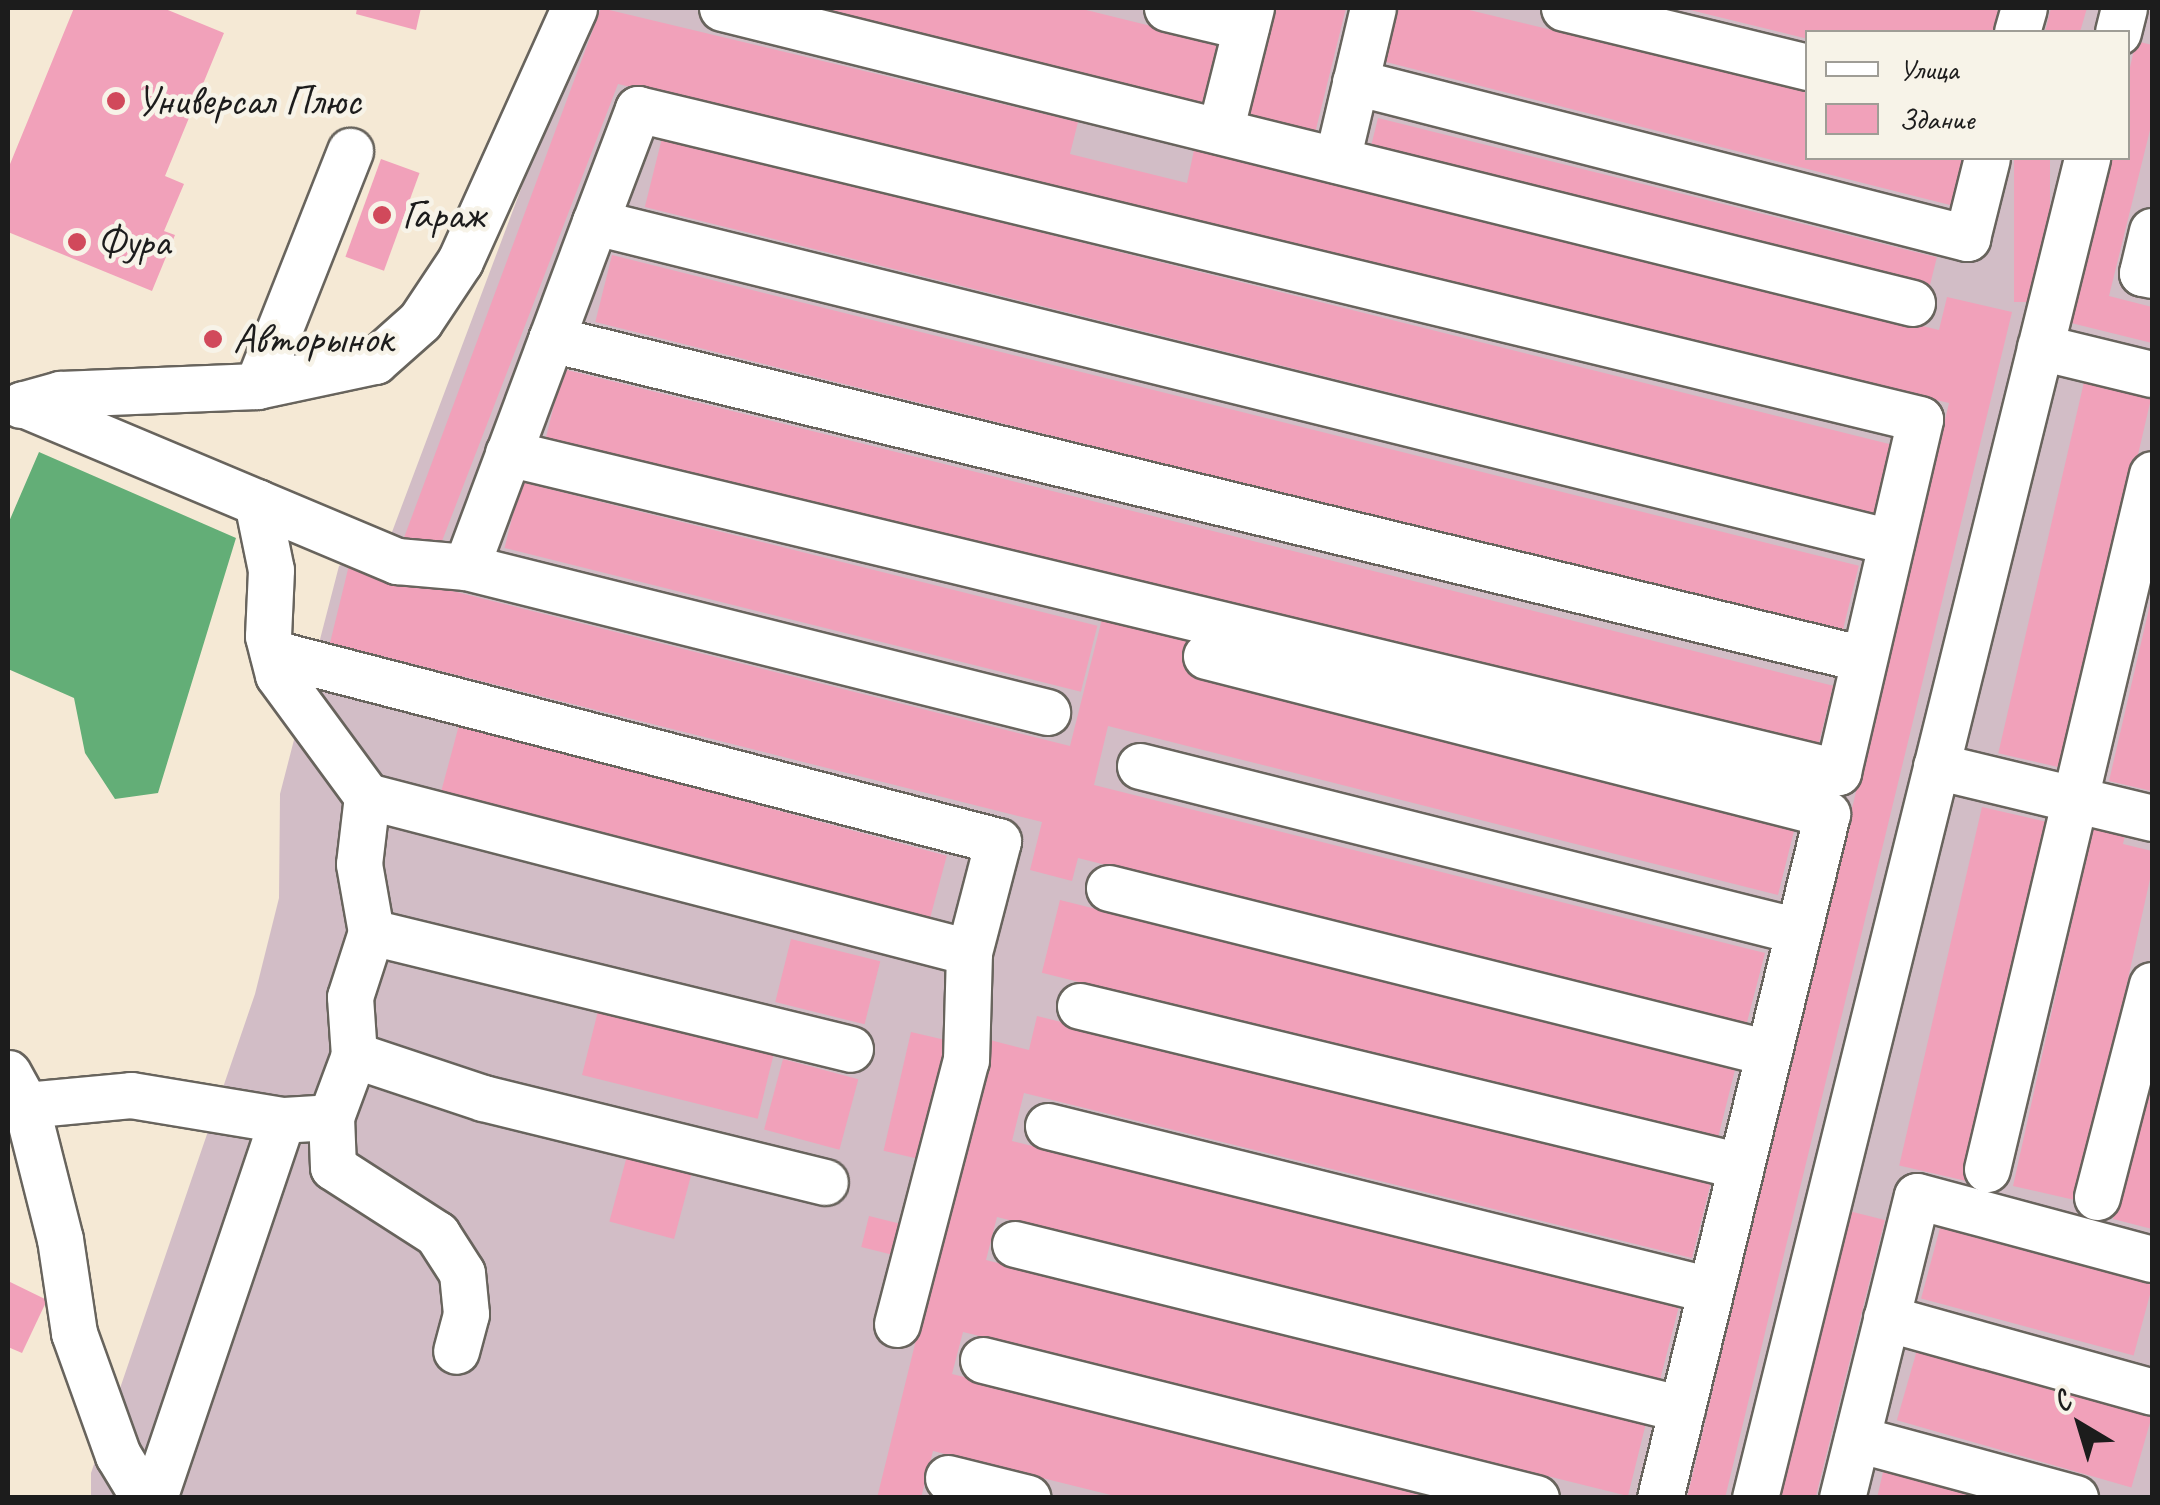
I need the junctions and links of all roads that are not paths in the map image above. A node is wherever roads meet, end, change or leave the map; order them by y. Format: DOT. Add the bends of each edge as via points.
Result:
graph roads {
  1 [pos="574,8"];
  2 [pos="722,8"];
  3 [pos="1168,8"];
  4 [pos="1373,8"];
  5 [pos="1564,8"];
  6 [pos="2137,8"];
  7 [pos="2152,11"];
  8 [pos="1248,18"];
  9 [pos="1805,66"];
  10 [pos="1355,82"];
  11 [pos="1220,131"];
  12 [pos="350,150"];
  13 [pos="1337,160"];
  14 [pos="1986,160"];
  15 [pos="2087,160"];
  16 [pos="594,222"];
  17 [pos="2152,230"];
  18 [pos="2152,275"];
  19 [pos="1912,303"];
  20 [pos="550,339"];
  21 [pos="2040,348"];
  22 [pos="2152,374"];
  23 [pos="257,386"];
  24 [pos="16,410"];
  25 [pos="508,453"];
  26 [pos="2152,474"];
  27 [pos="257,502"];
  28 [pos="1892,542"];
  29 [pos="466,567"];
  30 [pos="272,653"];
  31 [pos="1206,656"];
  32 [pos="1864,659"];
  33 [pos="1046,712"];
  34 [pos="1140,766"];
  35 [pos="1936,766"];
  36 [pos="367,796"];
  37 [pos="2078,800"];
  38 [pos="2152,818"];
  39 [pos="1109,888"];
  40 [pos="1798,931"];
  41 [pos="371,932"];
  42 [pos="970,952"];
  43 [pos="2152,985"];
  44 [pos="1080,1006"];
  45 [pos="850,1049"];
  46 [pos="1768,1053"];
  47 [pos="354,1055"];
  48 [pos="17,1089"];
  49 [pos="330,1116"];
  50 [pos="282,1120"];
  51 [pos="1048,1126"];
  52 [pos="1741,1166"];
  53 [pos="1987,1169"];
  54 [pos="825,1182"];
  55 [pos="2097,1197"];
  56 [pos="1015,1244"];
  57 [pos="2152,1260"];
  58 [pos="1710,1290"];
  59 [pos="1886,1318"];
  60 [pos="897,1324"];
  61 [pos="456,1350"];
  62 [pos="983,1360"];
  63 [pos="2152,1392"];
  64 [pos="1682,1410"];
  65 [pos="1857,1439"];
  66 [pos="948,1478"];
  67 [pos="144,1498"];
  68 [pos="154,1498"];
  69 [pos="1028,1498"];
  70 [pos="1536,1498"];
  71 [pos="1660,1498"];
  72 [pos="1755,1498"];
  73 [pos="1842,1498"];
  74 [pos="2075,1498"];
  1 -- 23 [label="street" via="460,261 420,321 375,361"];
  2 -- 11 [label="street"];
  3 -- 8 [label="street"];
  4 -- 10 [label="street"];
  5 -- 9 [label="street"];
  6 -- 7 [label="street"];
  8 -- 11 [label="street"];
  10 -- 13 [label="street"];
  10 -- 14 [label="street" via="1967,238"];
  11 -- 13 [label="street"];
  12 -- 23 [label="street"];
  13 -- 19 [label="street"];
  15 -- 21 [label="street"];
  16 -- 20 [label="street"];
  16 -- 28 [label="street"];
  16 -- 28 [label="street" via="638,109 1920,419"];
  17 -- 18 [label="street" via="2142,272"];
  20 -- 25 [label="street"];
  20 -- 32 [label="street"];
  21 -- 22 [label="street"];
  21 -- 35 [label="street"];
  23 -- 24 [label="street" via="60,394"];
  24 -- 27 [label="street"];
  25 -- 29 [label="street"];
  25 -- 32 [label="street" via="1838,772"];
  26 -- 37 [label="street"];
  27 -- 29 [label="street" via="397,561"];
  27 -- 30 [label="street" via="272,570"];
  28 -- 32 [label="street"];
  29 -- 33 [label="street"];
  30 -- 36 [label="street" via="310,726"];
  30 -- 42 [label="street" via="998,840"];
  31 -- 40 [label="street" via="1827,814"];
  34 -- 40 [label="street"];
  35 -- 37 [label="street"];
  35 -- 72 [label="street"];
  36 -- 41 [label="street" via="358,864"];
  36 -- 42 [label="street"];
  37 -- 38 [label="street"];
  37 -- 53 [label="street"];
  39 -- 46 [label="street"];
  40 -- 46 [label="street"];
  41 -- 45 [label="street"];
  41 -- 47 [label="street" via="350,997"];
  42 -- 60 [label="street" via="966,1060"];
  43 -- 55 [label="street"];
  44 -- 52 [label="street"];
  46 -- 52 [label="street"];
  47 -- 49 [label="street"];
  47 -- 54 [label="street" via="483,1098"];
  48 -- 50 [label="street" via="131,1094"];
  48 -- 67 [label="street" via="60,1239 74,1333 112,1439"];
  49 -- 50 [label="street"];
  49 -- 61 [label="street" via="334,1167 436,1234 462,1273 466,1314"];
  50 -- 68 [label="street"];
  51 -- 58 [label="street"];
  52 -- 58 [label="street"];
  56 -- 64 [label="street"];
  57 -- 59 [label="street" via="1916,1196"];
  58 -- 64 [label="street"];
  59 -- 63 [label="street"];
  59 -- 65 [label="street"];
  62 -- 70 [label="street"];
  64 -- 71 [label="street"];
  65 -- 73 [label="street"];
  65 -- 74 [label="street"];
  66 -- 69 [label="street"];
}
